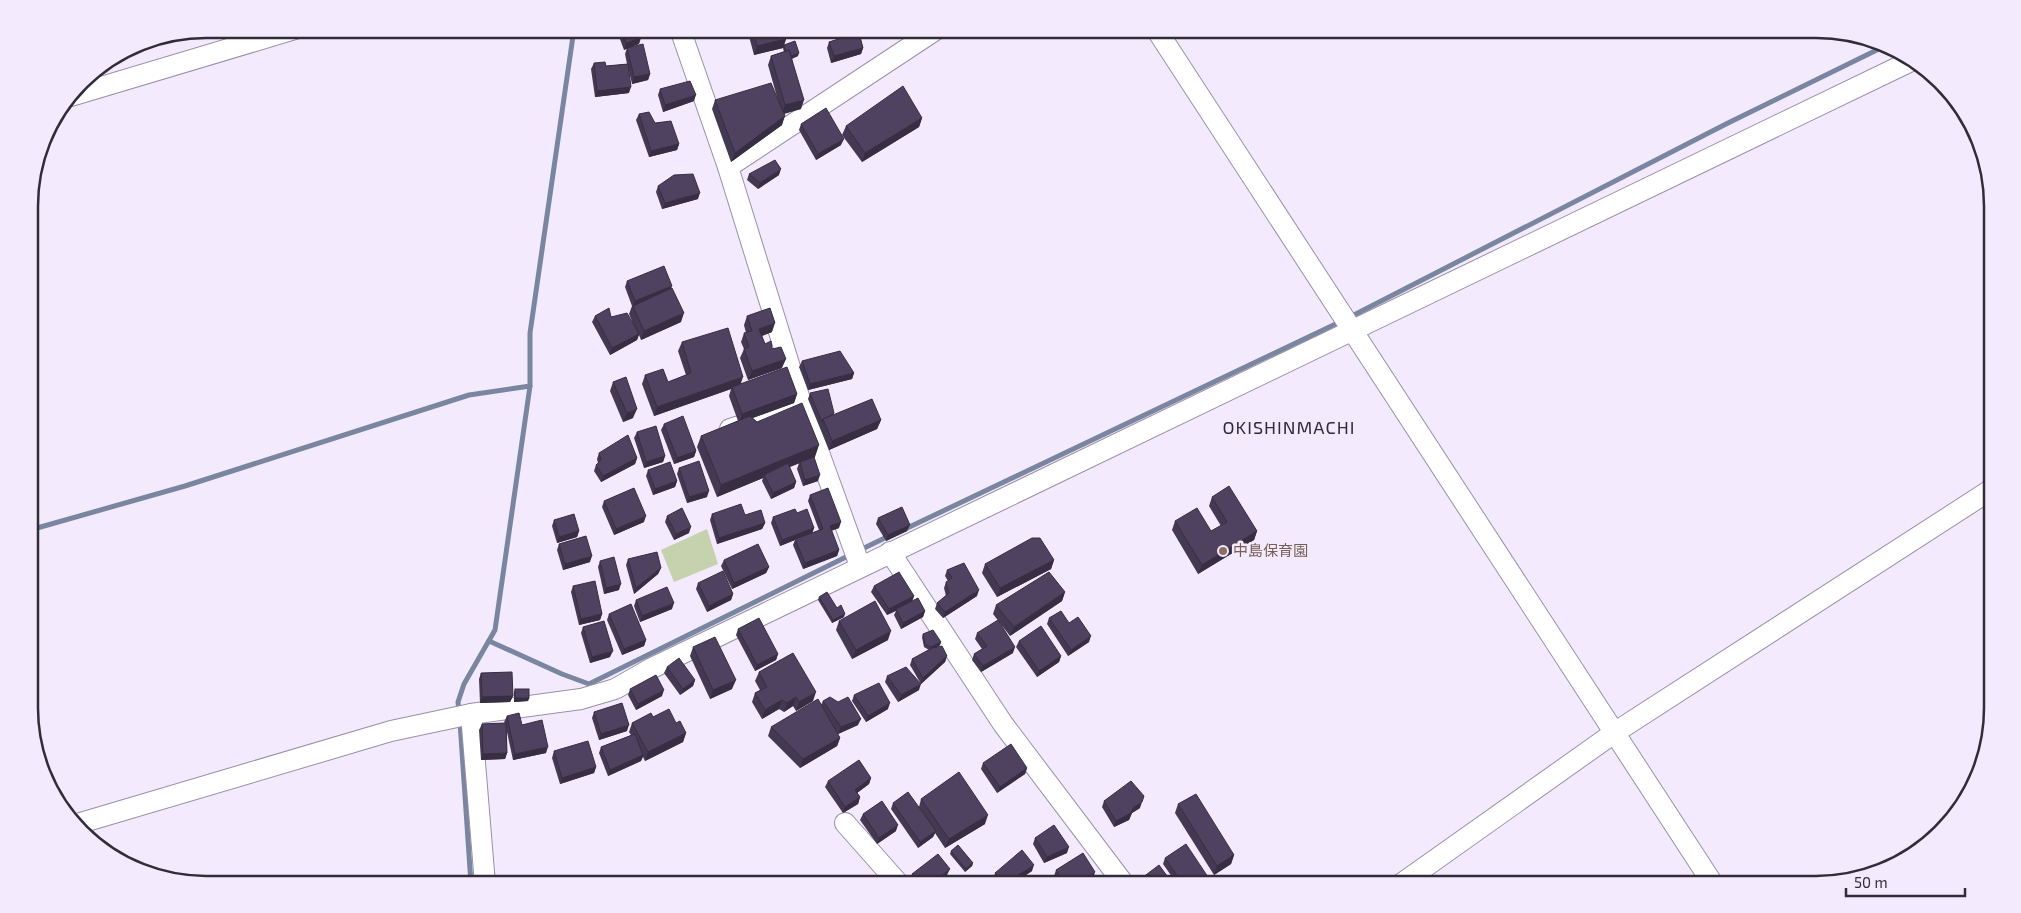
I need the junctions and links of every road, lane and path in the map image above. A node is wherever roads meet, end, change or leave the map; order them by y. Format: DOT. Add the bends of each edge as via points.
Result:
graph roads {
  1 [pos="265,38"];
  2 [pos="683,38"];
  3 [pos="923,38"];
  4 [pos="1162,38"];
  5 [pos="1906,64"];
  6 [pos="81,93"];
  7 [pos="728,167"];
  8 [pos="1351,330"];
  9 [pos="802,406"];
  10 [pos="711,434"];
  11 [pos="1984,494"];
  12 [pos="890,552"];
  13 [pos="860,566"];
  14 [pos="471,714"];
  15 [pos="1614,733"];
  16 [pos="83,822"];
  17 [pos="846,823"];
  18 [pos="1118,875"];
  19 [pos="1412,875"];
  20 [pos="1707,875"];
  21 [pos="484,876"];
  22 [pos="892,876"];
  1 -- 6 [label="street"];
  2 -- 7 [label="street"];
  3 -- 7 [label="street"];
  4 -- 8 [label="street"];
  5 -- 8 [label="street"];
  7 -- 9 [label="street"];
  8 -- 12 [label="street"];
  8 -- 15 [label="street"];
  9 -- 10 [label="street"];
  9 -- 13 [label="street"];
  11 -- 15 [label="street"];
  12 -- 13 [label="street"];
  12 -- 18 [label="street" via="1003,724"];
  13 -- 14 [label="street" via="652,668 616,689 581,699"];
  14 -- 16 [label="street" via="391,731"];
  14 -- 21 [label="street"];
  15 -- 19 [label="street"];
  15 -- 20 [label="street"];
  17 -- 22 [label="street"];
}
